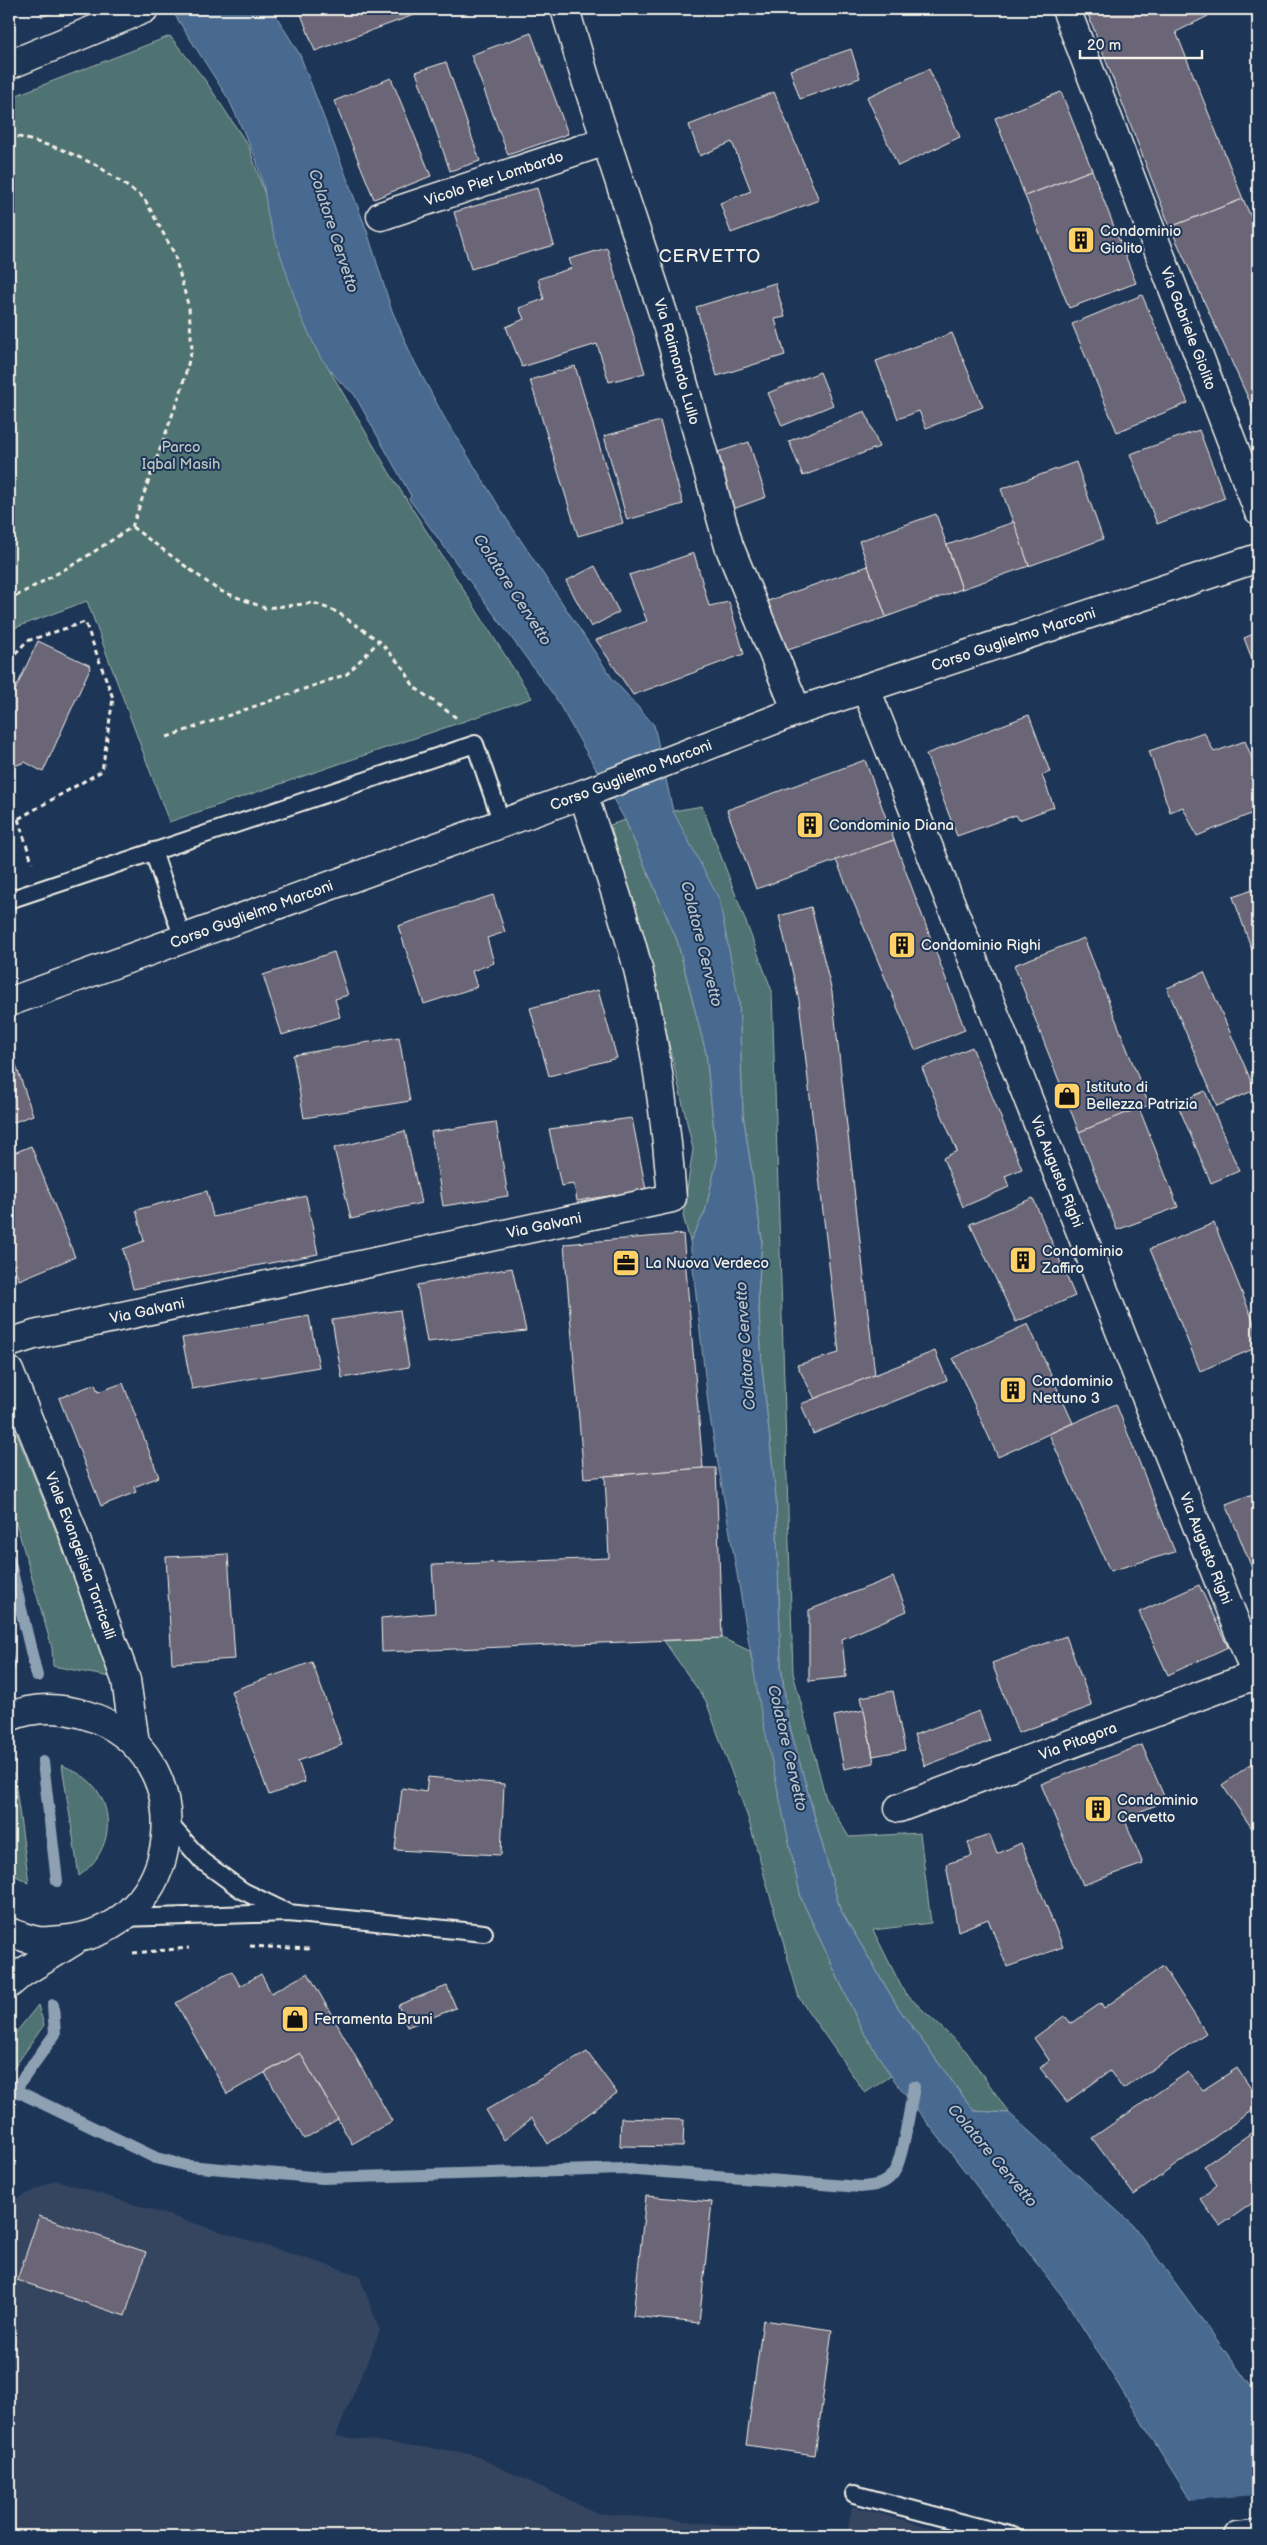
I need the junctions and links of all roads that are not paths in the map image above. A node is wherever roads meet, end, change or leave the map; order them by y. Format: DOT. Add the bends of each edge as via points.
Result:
graph roads {
  1 [pos="144,9"];
  2 [pos="565,9"];
  3 [pos="1066,9"];
  4 [pos="11,56"];
  5 [pos="606,141"];
  6 [pos="381,216"];
  7 [pos="1258,510"];
  8 [pos="1258,558"];
  9 [pos="866,689"];
  10 [pos="797,711"];
  11 [pos="590,791"];
  12 [pos="502,823"];
  13 [pos="153,851"];
  14 [pos="9,900"];
  15 [pos="183,938"];
  16 [pos="9,1002"];
  17 [pos="9,1342"];
  18 [pos="9,1371"];
  19 [pos="1257,1677"];
  20 [pos="9,1717"];
  21 [pos="135,1743"];
  22 [pos="899,1808"];
  23 [pos="168,1822"];
  24 [pos="288,1913"];
  25 [pos="121,1918"];
  26 [pos="9,1932"];
  27 [pos="484,1933"];
  28 [pos="78,1938"];
  29 [pos="9,1984"];
  30 [pos="854,2494"];
  31 [pos="1258,2534"];
  32 [pos="1013,2536"];
  33 [pos="1238,2536"];
  1 -- 4 [label="street" via="88,33"];
  2 -- 5 [label="street, Via Raimondo Lullo"];
  3 -- 7 [label="street, Via Gabriele Giolito"];
  5 -- 6 [label="street, Vicolo Pier Lombardo"];
  5 -- 10 [label="street, Via Raimondo Lullo" via="668,328 728,546"];
  8 -- 9 [label="street, Corso Guglielmo Marconi"];
  9 -- 10 [label="street, Corso Guglielmo Marconi"];
  9 -- 19 [label="street, Via Augusto Righi"];
  10 -- 11 [label="street, Corso Guglielmo Marconi"];
  11 -- 12 [label="street, Corso Guglielmo Marconi"];
  11 -- 17 [label="street, Via Galvani" via="610,875 638,969 665,1111 672,1198 34,1334"];
  12 -- 13 [label="lane" via="475,744"];
  12 -- 15 [label="street, Corso Guglielmo Marconi"];
  13 -- 14 [label="lane"];
  13 -- 15 [label="lane"];
  15 -- 16 [label="street, Corso Guglielmo Marconi"];
  18 -- 21 [label="street, Viale Evangelista Torricelli" via="70,1524 126,1680"];
  19 -- 22 [label="street, Via Pitagora"];
  20 -- 21 [label="street" via="25,1710 65,1708 103,1720"];
  21 -- 23 [label="street" via="157,1776"];
  23 -- 24 [label="lane" via="202,1861 243,1891"];
  23 -- 25 [label="street" via="163,1859 147,1892"];
  24 -- 25 [label="lane"];
  24 -- 27 [label="lane"];
  25 -- 28 [label="street"];
  26 -- 28 [label="street" via="39,1941"];
  28 -- 29 [label="street"];
  30 -- 32 [label="lane"];
  31 -- 33 [label="street"];
}
